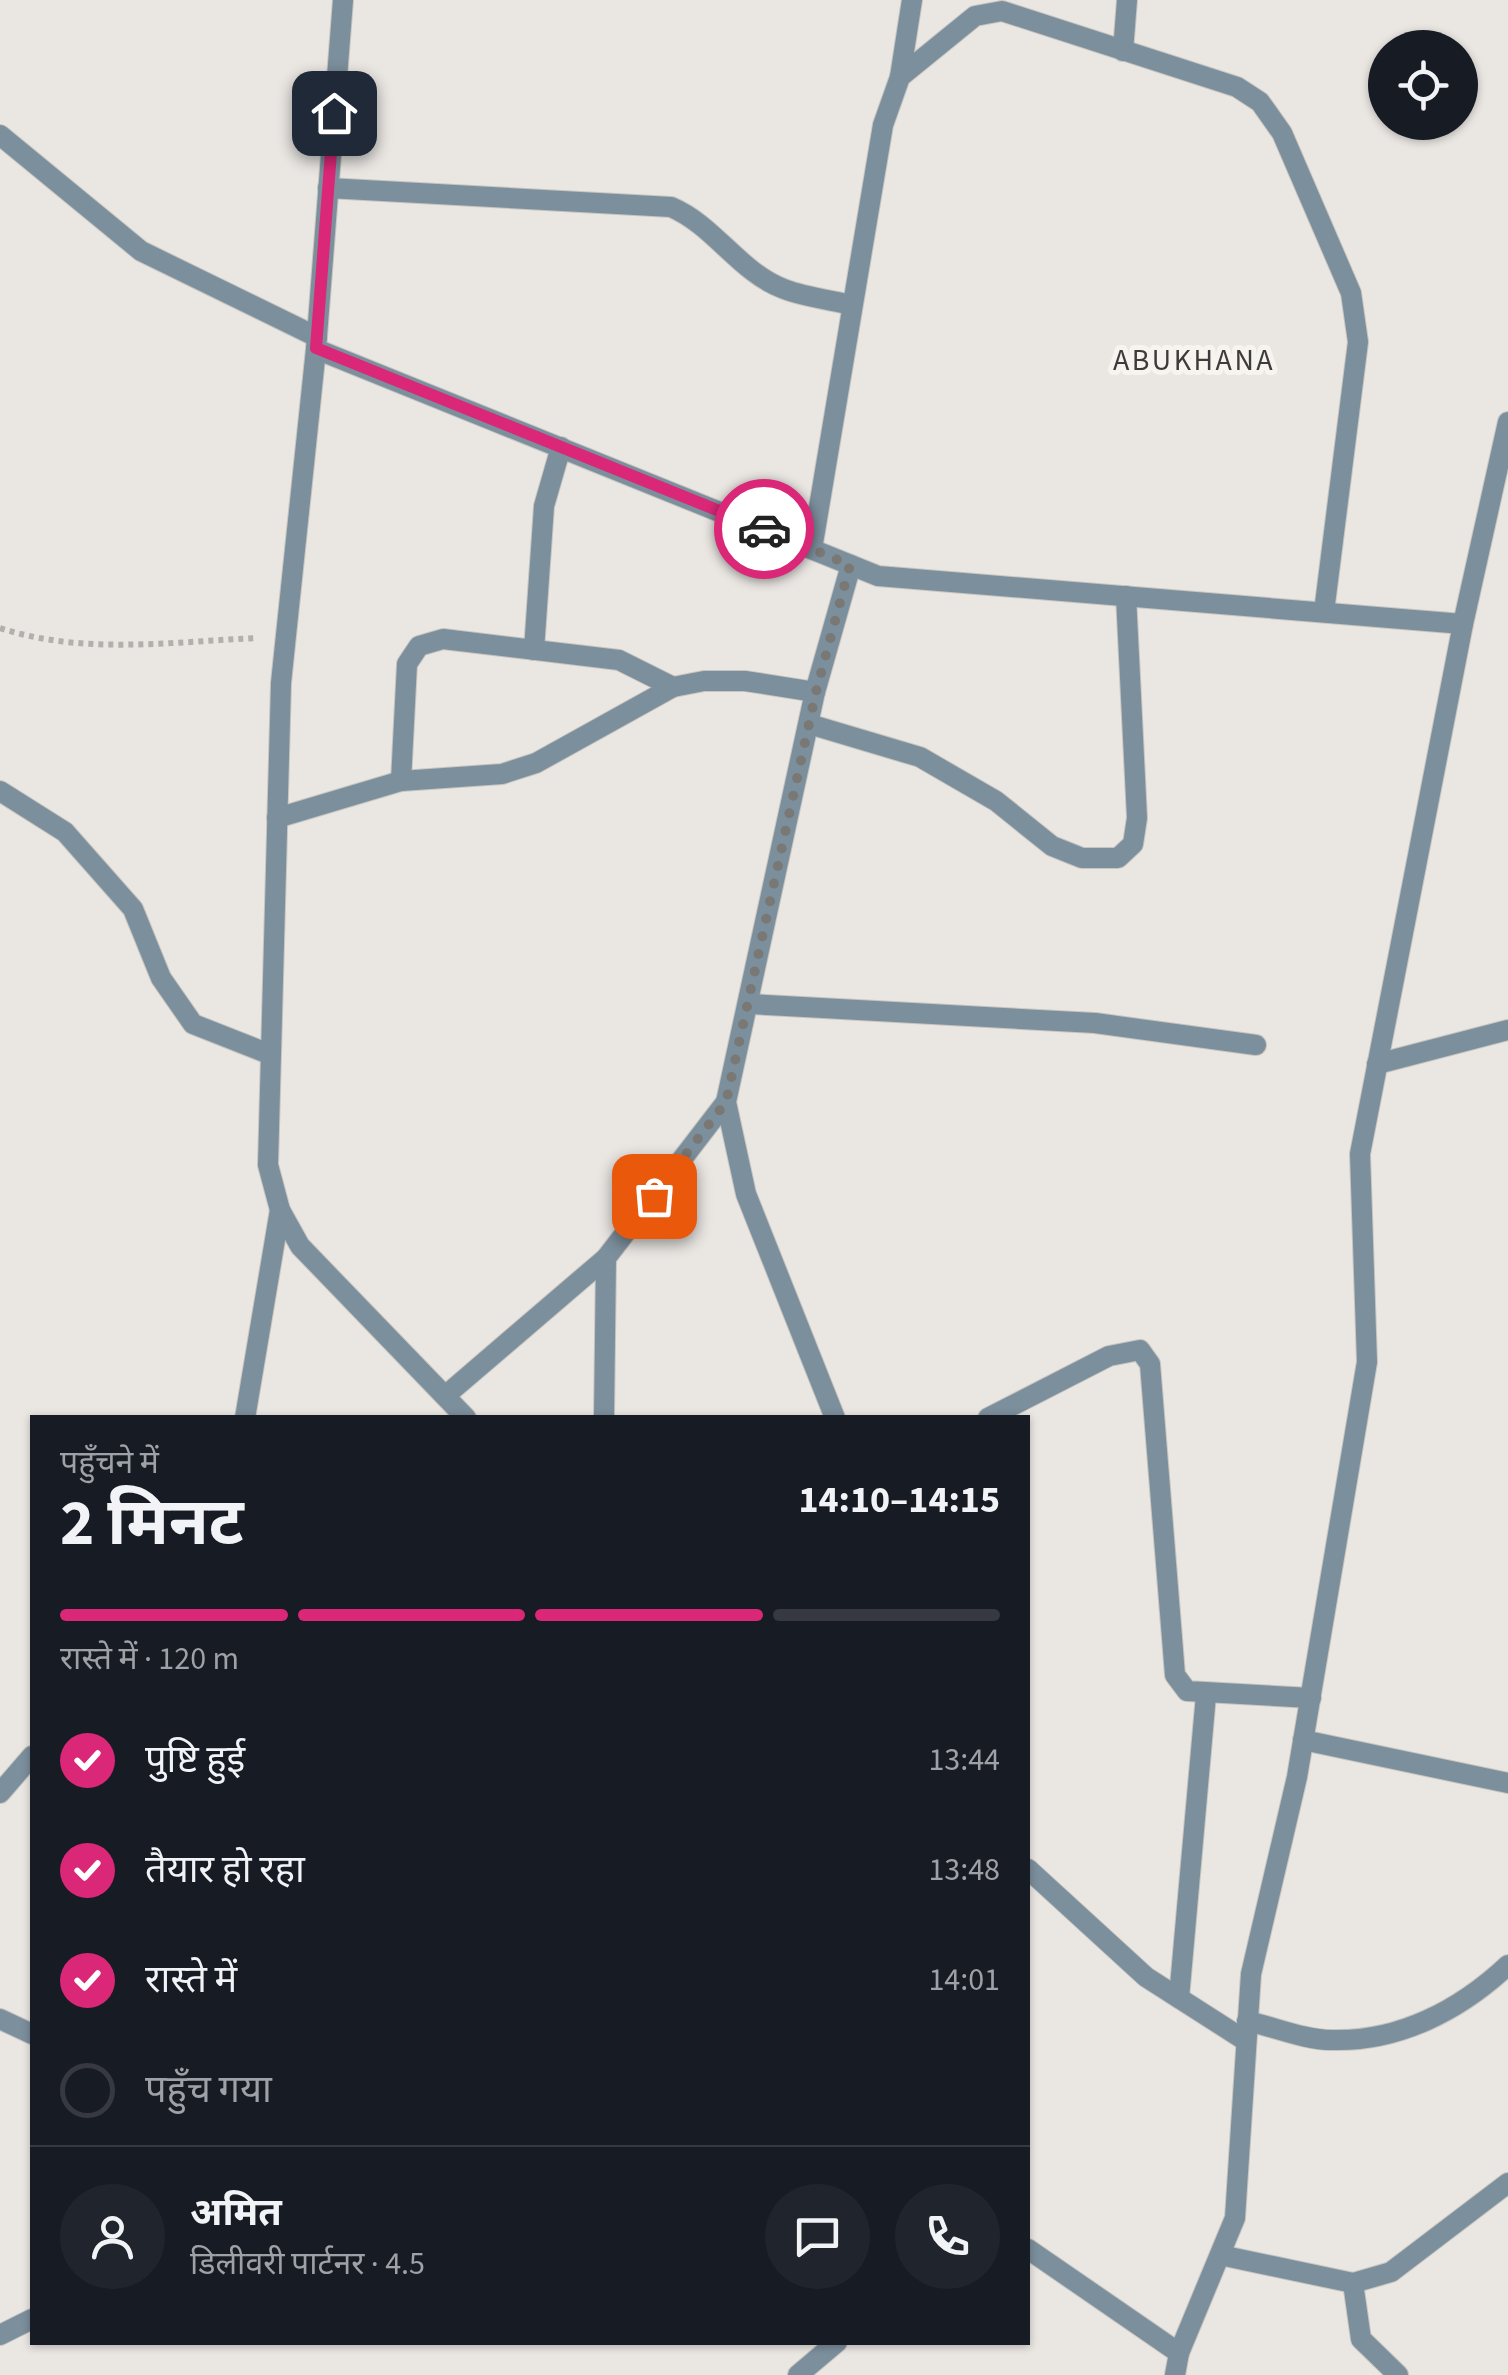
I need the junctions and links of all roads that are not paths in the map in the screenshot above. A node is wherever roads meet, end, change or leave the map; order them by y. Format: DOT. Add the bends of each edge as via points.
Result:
graph roads {
  1 [pos="343,0"];
  2 [pos="912,0"];
  3 [pos="1127,0"];
  4 [pos="1123,50"];
  5 [pos="900,78"];
  6 [pos="0,135"];
  7 [pos="328,188"];
  8 [pos="852,305"];
  9 [pos="317,343"];
  10 [pos="1508,422"];
  11 [pos="561,447"];
  12 [pos="812,549"];
  13 [pos="850,565"];
  14 [pos="1126,596"];
  15 [pos="1324,612"];
  16 [pos="1463,624"];
  17 [pos="534,650"];
  18 [pos="673,687"];
  19 [pos="816,692"];
  20 [pos="809,724"];
  21 [pos="402,781"];
  22 [pos="0,792"];
  23 [pos="277,818"];
  24 [pos="750,1004"];
  25 [pos="1508,1030"];
  26 [pos="1256,1045"];
  27 [pos="269,1054"];
  28 [pos="1377,1064"];
  29 [pos="726,1102"];
  30 [pos="280,1210"];
  31 [pos="606,1258"];
  32 [pos="445,1396"];
  33 [pos="246,1415"];
  34 [pos="459,1415"];
  35 [pos="604,1415"];
  36 [pos="835,1415"];
  37 [pos="994,1415"];
  38 [pos="1206,1694"];
  39 [pos="1311,1698"];
  40 [pos="1304,1740"];
  41 [pos="30,1758"];
  42 [pos="1508,1783"];
  43 [pos="0,1792"];
  44 [pos="1030,1871"];
  45 [pos="1508,1965"];
  46 [pos="1179,1998"];
  47 [pos="0,2019"];
  48 [pos="1246,2031"];
  49 [pos="30,2033"];
  50 [pos="1508,2183"];
  51 [pos="1030,2250"];
  52 [pos="1220,2254"];
  53 [pos="1353,2284"];
  54 [pos="30,2320"];
  55 [pos="0,2334"];
  56 [pos="834,2345"];
  57 [pos="1179,2353"];
  58 [pos="798,2375"];
  59 [pos="1175,2375"];
  60 [pos="1398,2375"];
  1 -- 7 [label="street"];
  2 -- 5 [label="street"];
  3 -- 4 [label="street"];
  4 -- 5 [label="street" via="1002,11 976,16"];
  4 -- 15 [label="street" via="1237,87 1260,102 1282,133 1351,293 1358,342"];
  5 -- 8 [label="street" via="882,126"];
  6 -- 9 [label="street" via="141,251"];
  7 -- 8 [label="street" via="671,208 694,217 782,289"];
  7 -- 9 [label="street"];
  8 -- 12 [label="street"];
  9 -- 11 [label="street"];
  9 -- 23 [label="street" via="286,637"];
  10 -- 16 [label="street"];
  11 -- 12 [label="street"];
  11 -- 17 [label="street" via="544,506"];
  12 -- 13 [label="street"];
  13 -- 14 [label="street" via="878,576"];
  13 -- 19 [label="street"];
  14 -- 15 [label="street"];
  14 -- 20 [label="street" via="1137,818 1133,844 1118,858 1082,858 1052,846 996,801 920,757"];
  15 -- 16 [label="street"];
  16 -- 28 [label="street"];
  17 -- 18 [label="street" via="618,660"];
  17 -- 21 [label="street" via="442,639 418,646 407,664"];
  18 -- 19 [label="street" via="745,682"];
  18 -- 21 [label="street" via="536,763 502,774"];
  19 -- 20 [label="street"];
  20 -- 24 [label="street"];
  21 -- 23 [label="street"];
  22 -- 27 [label="street" via="66,832 133,909 161,978 193,1024"];
  23 -- 27 [label="street"];
  24 -- 26 [label="street" via="1096,1023"];
  24 -- 29 [label="street"];
  25 -- 28 [label="street"];
  27 -- 30 [label="street" via="268,1165"];
  28 -- 39 [label="street" via="1360,1154 1367,1362"];
  29 -- 31 [label="street"];
  29 -- 36 [label="street" via="746,1194"];
  30 -- 32 [label="street" via="300,1246"];
  30 -- 33 [label="street"];
  31 -- 32 [label="street"];
  31 -- 35 [label="street"];
  32 -- 34 [label="street"];
  37 -- 38 [label="street" via="1109,1356 1140,1350 1150,1364 1176,1676 1187,1690"];
  38 -- 39 [label="street"];
  38 -- 46 [label="street"];
  39 -- 40 [label="street"];
  40 -- 42 [label="street"];
  40 -- 48 [label="street" via="1251,1974"];
  41 -- 43 [label="street"];
  44 -- 46 [label="street" via="1146,1978"];
  45 -- 48 [label="street" via="1476,1995 1403,2032 1330,2040"];
  46 -- 48 [label="street"];
  47 -- 49 [label="street"];
  48 -- 52 [label="street" via="1235,2218"];
  50 -- 53 [label="street" via="1391,2272"];
  51 -- 57 [label="street"];
  52 -- 53 [label="street"];
  52 -- 57 [label="street"];
  53 -- 60 [label="street" via="1360,2338"];
  54 -- 55 [label="street"];
  56 -- 58 [label="street"];
  57 -- 59 [label="street"];
}
